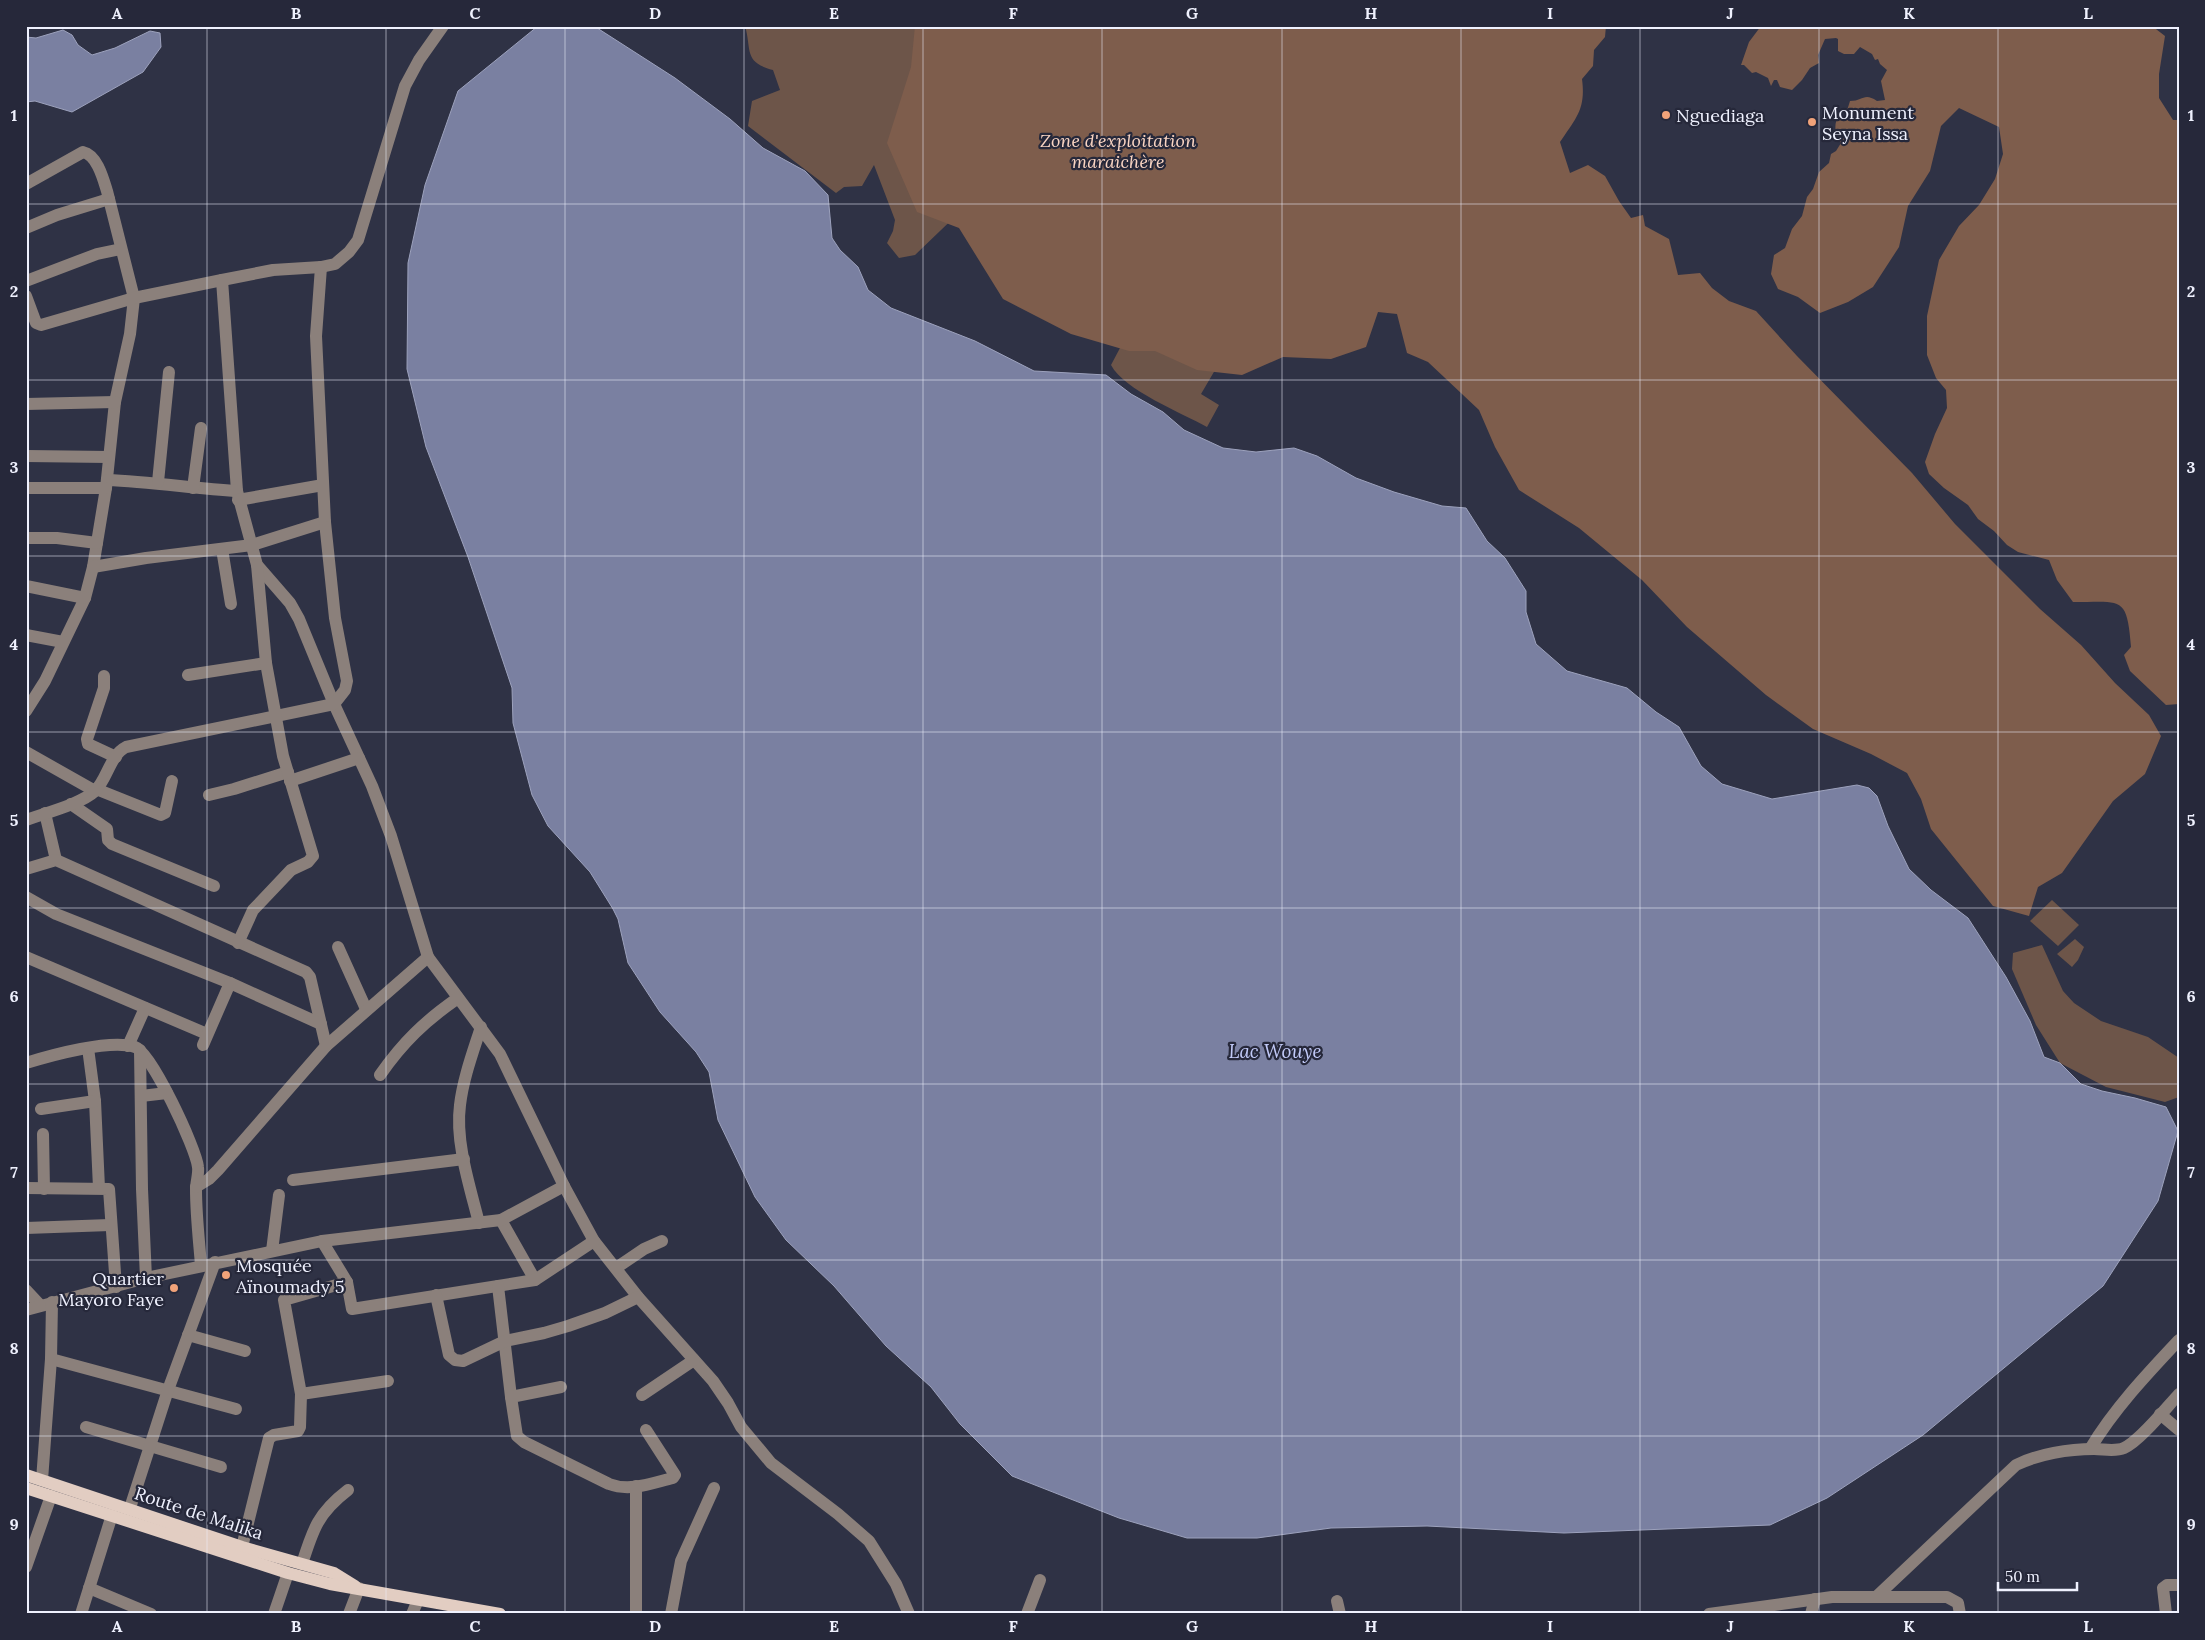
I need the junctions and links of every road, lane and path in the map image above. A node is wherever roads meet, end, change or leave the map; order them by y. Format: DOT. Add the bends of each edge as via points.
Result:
graph roads {
  1 [pos="443,26"];
  2 [pos="26,184"];
  3 [pos="109,200"];
  4 [pos="26,228"];
  5 [pos="121,249"];
  6 [pos="321,267"];
  7 [pos="222,280"];
  8 [pos="26,281"];
  9 [pos="26,296"];
  10 [pos="134,298"];
  11 [pos="169,372"];
  12 [pos="115,402"];
  13 [pos="26,404"];
  14 [pos="201,428"];
  15 [pos="26,456"];
  16 [pos="109,457"];
  17 [pos="158,482"];
  18 [pos="106,484"];
  19 [pos="323,485"];
  20 [pos="26,488"];
  21 [pos="193,488"];
  22 [pos="238,495"];
  23 [pos="325,522"];
  24 [pos="26,538"];
  25 [pos="97,543"];
  26 [pos="252,546"];
  27 [pos="222,549"];
  28 [pos="257,565"];
  29 [pos="93,568"];
  30 [pos="26,586"];
  31 [pos="85,598"];
  32 [pos="231,604"];
  33 [pos="26,635"];
  34 [pos="63,642"];
  35 [pos="266,664"];
  36 [pos="188,675"];
  37 [pos="104,676"];
  38 [pos="334,704"];
  39 [pos="26,711"];
  40 [pos="276,717"];
  41 [pos="26,752"];
  42 [pos="116,757"];
  43 [pos="359,758"];
  44 [pos="289,776"];
  45 [pos="172,781"];
  46 [pos="96,790"];
  47 [pos="209,795"];
  48 [pos="71,804"];
  49 [pos="45,813"];
  50 [pos="26,820"];
  51 [pos="56,860"];
  52 [pos="26,869"];
  53 [pos="214,886"];
  54 [pos="26,897"];
  55 [pos="238,943"];
  56 [pos="338,947"];
  57 [pos="26,957"];
  58 [pos="428,957"];
  59 [pos="230,983"];
  60 [pos="458,998"];
  61 [pos="145,1008"];
  62 [pos="366,1009"];
  63 [pos="321,1024"];
  64 [pos="480,1027"];
  65 [pos="326,1046"];
  66 [pos="88,1048"];
  67 [pos="134,1048"];
  68 [pos="26,1063"];
  69 [pos="380,1075"];
  70 [pos="167,1093"];
  71 [pos="141,1096"];
  72 [pos="95,1101"];
  73 [pos="41,1109"];
  74 [pos="43,1134"];
  75 [pos="464,1159"];
  76 [pos="293,1180"];
  77 [pos="564,1186"];
  78 [pos="196,1187"];
  79 [pos="26,1188"];
  80 [pos="99,1188"];
  81 [pos="44,1189"];
  82 [pos="279,1195"];
  83 [pos="501,1220"];
  84 [pos="479,1223"];
  85 [pos="110,1225"];
  86 [pos="26,1228"];
  87 [pos="322,1241"];
  88 [pos="594,1241"];
  89 [pos="662,1241"];
  90 [pos="272,1251"];
  91 [pos="215,1262"];
  92 [pos="201,1265"];
  93 [pos="616,1268"];
  94 [pos="146,1278"];
  95 [pos="535,1280"];
  96 [pos="347,1282"];
  97 [pos="498,1286"];
  98 [pos="116,1287"];
  99 [pos="26,1290"];
  100 [pos="436,1295"];
  101 [pos="638,1297"];
  102 [pos="46,1303"];
  103 [pos="26,1310"];
  104 [pos="188,1335"];
  105 [pos="2179,1340"];
  106 [pos="505,1341"];
  107 [pos="245,1351"];
  108 [pos="51,1359"];
  109 [pos="694,1360"];
  110 [pos="388,1381"];
  111 [pos="561,1387"];
  112 [pos="168,1390"];
  113 [pos="301,1394"];
  114 [pos="2179,1394"];
  115 [pos="642,1395"];
  116 [pos="511,1397"];
  117 [pos="236,1409"];
  118 [pos="2160,1414"];
  119 [pos="86,1427"];
  120 [pos="646,1430"];
  121 [pos="2179,1430"];
  122 [pos="150,1446"];
  123 [pos="2090,1449"];
  124 [pos="221,1467"];
  125 [pos="26,1475"];
  126 [pos="42,1480"];
  127 [pos="636,1486"];
  128 [pos="26,1488"];
  129 [pos="714,1488"];
  130 [pos="348,1490"];
  131 [pos="51,1496"];
  132 [pos="130,1508"];
  133 [pos="112,1515"];
  134 [pos="242,1547"];
  135 [pos="27,1562"];
  136 [pos="302,1564"];
  137 [pos="288,1573"];
  138 [pos="1040,1580"];
  139 [pos="2179,1585"];
  140 [pos="90,1588"];
  141 [pos="359,1588"];
  142 [pos="1877,1596"];
  143 [pos="1815,1599"];
  144 [pos="418,1600"];
  145 [pos="145,1612"];
  146 [pos="81,1614"];
  147 [pos="274,1614"];
  148 [pos="349,1614"];
  149 [pos="412,1614"];
  150 [pos="500,1614"];
  151 [pos="636,1614"];
  152 [pos="670,1614"];
  153 [pos="908,1614"];
  154 [pos="1027,1614"];
  155 [pos="1709,1614"];
  156 [pos="1811,1614"];
  157 [pos="1960,1614"];
  158 [pos="2166,1614"];
  1 -- 6 [label="street" via="405,86 358,240 335,264"];
  2 -- 3 [label="street" via="83,152 90,156 101,174"];
  3 -- 4 [label="street"];
  3 -- 5 [label="street"];
  5 -- 8 [label="street" via="97,254"];
  5 -- 10 [label="street"];
  6 -- 7 [label="street" via="273,270"];
  6 -- 19 [label="street" via="316,336"];
  7 -- 10 [label="street"];
  7 -- 22 [label="street"];
  9 -- 10 [label="street" via="36,323 41,325"];
  10 -- 12 [label="street" via="130,334"];
  11 -- 17 [label="street"];
  12 -- 13 [label="street"];
  12 -- 16 [label="street"];
  14 -- 21 [label="street"];
  15 -- 16 [label="street"];
  16 -- 18 [label="street"];
  17 -- 18 [label="street"];
  17 -- 21 [label="street"];
  18 -- 20 [label="street"];
  18 -- 25 [label="street"];
  19 -- 22 [label="street"];
  19 -- 23 [label="street"];
  21 -- 22 [label="street"];
  22 -- 26 [label="street"];
  23 -- 26 [label="street"];
  23 -- 38 [label="street" via="335,618 347,682"];
  24 -- 25 [label="street"];
  25 -- 29 [label="street"];
  26 -- 27 [label="street"];
  26 -- 28 [label="street"];
  27 -- 29 [label="street"];
  27 -- 32 [label="street"];
  28 -- 35 [label="street"];
  28 -- 38 [label="street" via="290,603"];
  29 -- 31 [label="street"];
  30 -- 31 [label="street"];
  31 -- 34 [label="street"];
  33 -- 34 [label="street"];
  34 -- 39 [label="street" via="45,681"];
  35 -- 36 [label="street"];
  35 -- 40 [label="street"];
  37 -- 42 [label="street" via="104,688 87,739 92,748"];
  38 -- 40 [label="street"];
  38 -- 43 [label="street"];
  40 -- 42 [label="street" via="126,748"];
  40 -- 44 [label="street"];
  41 -- 46 [label="street"];
  42 -- 46 [label="street"];
  43 -- 44 [label="street"];
  43 -- 58 [label="street" via="391,836"];
  44 -- 47 [label="street"];
  44 -- 55 [label="street" via="313,856 291,870 253,910"];
  45 -- 46 [label="street" via="165,813 161,815"];
  46 -- 48 [label="street"];
  48 -- 49 [label="street"];
  48 -- 53 [label="street" via="107,829 108,840 112,844"];
  49 -- 50 [label="street"];
  49 -- 51 [label="street"];
  51 -- 52 [label="street"];
  51 -- 55 [label="street"];
  54 -- 59 [label="street" via="56,914"];
  55 -- 63 [label="street" via="308,974"];
  56 -- 62 [label="street"];
  57 -- 61 [label="street"];
  58 -- 60 [label="street"];
  58 -- 62 [label="street"];
  59 -- 61 [label="street" via="205,1040"];
  59 -- 63 [label="street"];
  60 -- 64 [label="street"];
  60 -- 69 [label="street" via="409,1037"];
  61 -- 67 [label="street"];
  62 -- 65 [label="street"];
  63 -- 65 [label="street"];
  64 -- 75 [label="street" via="460,1106"];
  64 -- 77 [label="street" via="512,1076"];
  65 -- 78 [label="street" via="218,1170"];
  66 -- 67 [label="street"];
  66 -- 68 [label="street"];
  66 -- 72 [label="street"];
  67 -- 70 [label="street"];
  67 -- 71 [label="street"];
  70 -- 71 [label="street"];
  70 -- 78 [label="street" via="194,1150 198,1168"];
  71 -- 94 [label="street"];
  72 -- 73 [label="street"];
  72 -- 80 [label="street"];
  74 -- 81 [label="street"];
  75 -- 76 [label="street"];
  75 -- 84 [label="street"];
  77 -- 83 [label="street"];
  77 -- 88 [label="street"];
  78 -- 92 [label="street"];
  79 -- 81 [label="street"];
  80 -- 81 [label="street"];
  80 -- 85 [label="street" via="107,1188 110,1192"];
  82 -- 90 [label="street"];
  83 -- 84 [label="street"];
  83 -- 95 [label="street"];
  84 -- 87 [label="street"];
  85 -- 86 [label="street"];
  85 -- 98 [label="street"];
  87 -- 90 [label="street"];
  87 -- 96 [label="street"];
  88 -- 93 [label="street"];
  88 -- 95 [label="street"];
  89 -- 93 [label="street"];
  90 -- 91 [label="street"];
  91 -- 92 [label="street"];
  91 -- 104 [label="street"];
  92 -- 94 [label="street"];
  93 -- 101 [label="street"];
  94 -- 98 [label="street"];
  95 -- 97 [label="street"];
  96 -- 100 [label="street" via="352,1309"];
  96 -- 113 [label="street" via="284,1300"];
  97 -- 100 [label="street"];
  97 -- 106 [label="street"];
  98 -- 102 [label="street"];
  99 -- 102 [label="street"];
  100 -- 106 [label="street" via="449,1355 455,1360 463,1361"];
  101 -- 106 [label="street" via="568,1326"];
  101 -- 109 [label="street"];
  102 -- 103 [label="street"];
  102 -- 108 [label="street"];
  104 -- 107 [label="street"];
  104 -- 112 [label="street"];
  105 -- 123 [label="street" via="2143,1378"];
  106 -- 116 [label="street"];
  108 -- 112 [label="street"];
  108 -- 126 [label="street"];
  109 -- 115 [label="street"];
  109 -- 153 [label="street" via="713,1380 740,1427 771,1463 869,1541 896,1584"];
  110 -- 113 [label="street"];
  111 -- 116 [label="street"];
  112 -- 117 [label="street"];
  112 -- 122 [label="street"];
  113 -- 134 [label="street" via="298,1431 269,1438"];
  114 -- 118 [label="street"];
  116 -- 127 [label="street" via="517,1436 524,1442 609,1484 624,1488"];
  118 -- 121 [label="street"];
  118 -- 123 [label="street" via="2136,1440 2122,1449"];
  119 -- 122 [label="street"];
  120 -- 127 [label="street" via="675,1475"];
  122 -- 124 [label="street"];
  122 -- 132 [label="street"];
  123 -- 142 [label="street" via="2028,1459 2016,1465"];
  125 -- 126 [label="main road, Route de Malika"];
  126 -- 132 [label="main road, Route de Malika"];
  127 -- 151 [label="street"];
  128 -- 131 [label="main road, Route de Malika"];
  129 -- 152 [label="street" via="681,1561"];
  130 -- 136 [label="street" via="317,1521"];
  131 -- 133 [label="main road, Route de Malika"];
  131 -- 135 [label="street"];
  132 -- 134 [label="main road, Route de Malika"];
  133 -- 137 [label="main road, Route de Malika"];
  133 -- 140 [label="street"];
  134 -- 136 [label="main road, Route de Malika"];
  136 -- 141 [label="main road, Route de Malika" via="334,1573"];
  137 -- 141 [label="main road, Route de Malika"];
  137 -- 147 [label="street"];
  138 -- 154 [label="street"];
  139 -- 158 [label="street" via="2163,1588"];
  140 -- 145 [label="street"];
  140 -- 146 [label="street"];
  141 -- 144 [label="main road, Route de Malika"];
  141 -- 148 [label="street"];
  142 -- 143 [label="street"];
  142 -- 157 [label="street" via="1947,1597 1958,1603"];
  143 -- 155 [label="street"];
  143 -- 156 [label="street"];
  144 -- 149 [label="street"];
  144 -- 150 [label="main road, Route de Malika"];
}
